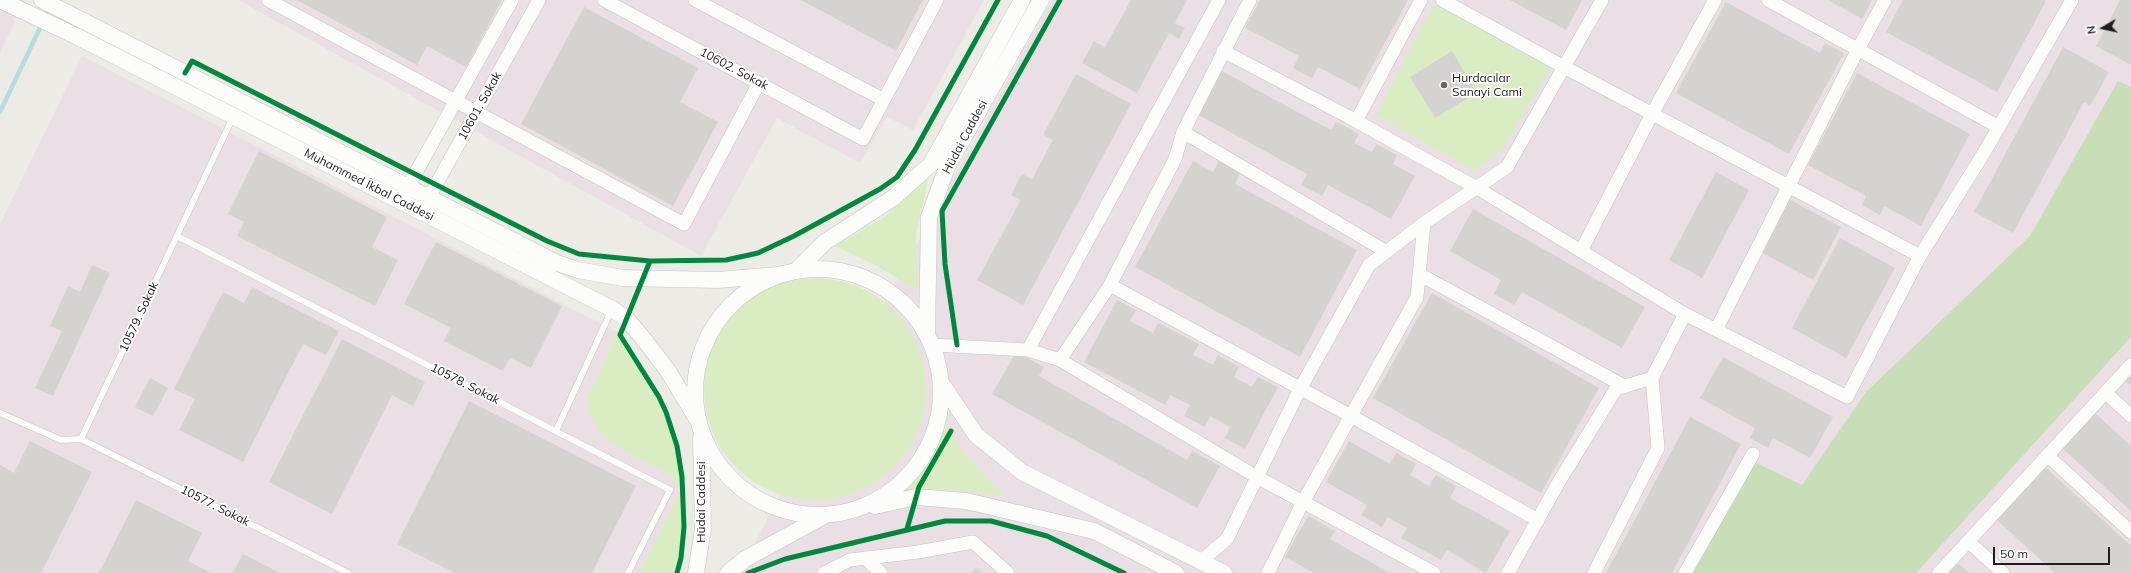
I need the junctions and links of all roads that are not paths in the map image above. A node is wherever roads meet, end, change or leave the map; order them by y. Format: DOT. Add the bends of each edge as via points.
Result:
graph roads {
  1 [pos="42,0"];
  2 [pos="268,0"];
  3 [pos="512,0"];
  4 [pos="539,0"];
  5 [pos="604,0"];
  6 [pos="695,0"];
  7 [pos="937,0"];
  8 [pos="1022,0"];
  9 [pos="1041,0"];
  10 [pos="1219,0"];
  11 [pos="1250,0"];
  12 [pos="1421,0"];
  13 [pos="1442,0"];
  14 [pos="1602,0"];
  15 [pos="1715,0"];
  16 [pos="1768,0"];
  17 [pos="1885,0"];
  18 [pos="2073,0"];
  19 [pos="7,3"];
  20 [pos="1858,49"];
  21 [pos="1223,51"];
  22 [pos="1564,67"];
  23 [pos="759,83"];
  24 [pos="884,100"];
  25 [pos="456,101"];
  26 [pos="476,112"];
  27 [pos="1652,114"];
  28 [pos="233,116"];
  29 [pos="1356,121"];
  30 [pos="1999,127"];
  31 [pos="1183,132"];
  32 [pos="1788,186"];
  33 [pos="408,187"];
  34 [pos="1477,188"];
  35 [pos="428,197"];
  36 [pos="400,201"];
  37 [pos="421,211"];
  38 [pos="1424,223"];
  39 [pos="177,236"];
  40 [pos="1581,251"];
  41 [pos="1387,252"];
  42 [pos="1920,256"];
  43 [pos="797,270"];
  44 [pos="1419,274"];
  45 [pos="778,275"];
  46 [pos="1110,285"];
  47 [pos="612,309"];
  48 [pos="1685,314"];
  49 [pos="1716,330"];
  50 [pos="930,340"];
  51 [pos="1028,350"];
  52 [pos="1060,360"];
  53 [pos="2131,365"];
  54 [pos="1652,378"];
  55 [pos="941,384"];
  56 [pos="1624,386"];
  57 [pos="1300,389"];
  58 [pos="2106,393"];
  59 [pos="0,413"];
  60 [pos="1351,416"];
  61 [pos="2131,416"];
  62 [pos="699,424"];
  63 [pos="556,431"];
  64 [pos="81,439"];
  65 [pos="1753,454"];
  66 [pos="2048,456"];
  67 [pos="1257,477"];
  68 [pos="1303,502"];
  69 [pos="852,511"];
  70 [pos="827,515"];
  71 [pos="1538,520"];
  72 [pos="2131,532"];
  73 [pos="1969,542"];
  74 [pos="865,558"];
  75 [pos="1201,561"];
  76 [pos="1171,572"];
  77 [pos="348,573"];
  78 [pos="628,573"];
  79 [pos="696,573"];
  80 [pos="728,573"];
  81 [pos="824,573"];
  82 [pos="881,573"];
  83 [pos="1008,573"];
  84 [pos="1224,573"];
  85 [pos="1268,573"];
  86 [pos="1434,573"];
  87 [pos="1508,573"];
  88 [pos="1594,573"];
  89 [pos="1685,573"];
  90 [pos="1939,573"];
  91 [pos="2003,573"];
  1 -- 33 [label="street, Muhammed İkbal Caddesi"];
  2 -- 25 [label="street"];
  3 -- 25 [label="street, 10601. Sokak"];
  4 -- 26 [label="street, 10601. Sokak"];
  5 -- 23 [label="street, 10602. Sokak"];
  6 -- 24 [label="street"];
  7 -- 24 [label="street"];
  8 -- 43 [label="street, Hüdai Caddesi" via="931,164 893,198 825,242"];
  9 -- 50 [label="street, Hüdai Caddesi" via="947,167 929,217"];
  10 -- 51 [label="street"];
  11 -- 21 [label="street"];
  12 -- 29 [label="street"];
  13 -- 22 [label="street"];
  14 -- 22 [label="street"];
  15 -- 27 [label="street"];
  16 -- 20 [label="street"];
  17 -- 20 [label="street"];
  18 -- 30 [label="street"];
  19 -- 28 [label="street, Muhammed İkbal Caddesi"];
  20 -- 30 [label="street"];
  20 -- 32 [label="street"];
  21 -- 29 [label="street"];
  21 -- 31 [label="street"];
  22 -- 27 [label="street"];
  22 -- 34 [label="street" via="1507,167"];
  23 -- 24 [label="street, 10602. Sokak" via="863,139"];
  23 -- 26 [label="street" via="684,224"];
  25 -- 26 [label="street"];
  25 -- 33 [label="street, 10601. Sokak"];
  26 -- 35 [label="street, 10601. Sokak"];
  27 -- 32 [label="street"];
  27 -- 40 [label="street"];
  28 -- 36 [label="street, Muhammed İkbal Caddesi"];
  28 -- 39 [label="lane, 10579. Sokak"];
  29 -- 34 [label="street"];
  30 -- 42 [label="street"];
  31 -- 41 [label="street"];
  31 -- 46 [label="street" via="1175,159"];
  32 -- 42 [label="street"];
  32 -- 49 [label="street"];
  33 -- 35 [label="street, Muhammed İkbal Caddesi"];
  33 -- 36 [label="street, 10601. Sokak"];
  34 -- 38 [label="street"];
  34 -- 40 [label="street"];
  35 -- 37 [label="street, 10601. Sokak"];
  35 -- 45 [label="street, Muhammed İkbal Caddesi" via="557,263 585,271 623,278 710,280"];
  36 -- 37 [label="street, Muhammed İkbal Caddesi"];
  37 -- 47 [label="street, Muhammed İkbal Caddesi"];
  38 -- 41 [label="street"];
  38 -- 44 [label="street"];
  39 -- 63 [label="lane, 10578. Sokak"];
  39 -- 64 [label="lane, 10579. Sokak"];
  40 -- 48 [label="street"];
  41 -- 57 [label="street" via="1369,265"];
  42 -- 49 [label="street" via="1847,398"];
  43 -- 45 [label="street"];
  43 -- 50 [label="street" via="834,269 869,279 900,299 913,313"];
  44 -- 56 [label="street"];
  44 -- 60 [label="street" via="1417,297"];
  45 -- 62 [label="street" via="759,283 738,298 715,323 706,340 695,379"];
  46 -- 52 [label="street"];
  46 -- 57 [label="street"];
  47 -- 62 [label="street, Muhammed İkbal Caddesi" via="627,320 668,371"];
  47 -- 63 [label="lane"];
  48 -- 49 [label="street"];
  48 -- 54 [label="street"];
  50 -- 51 [label="street"];
  50 -- 55 [label="street" via="938,363"];
  51 -- 52 [label="street"];
  52 -- 67 [label="street"];
  53 -- 58 [label="street"];
  54 -- 56 [label="street"];
  54 -- 88 [label="street" via="1658,448"];
  55 -- 69 [label="street" via="941,405 937,425 930,445 919,463 906,479 889,493 871,504"];
  55 -- 75 [label="street" via="976,435 1022,472"];
  56 -- 71 [label="street" via="1616,389"];
  57 -- 60 [label="street"];
  57 -- 67 [label="street"];
  58 -- 61 [label="street"];
  58 -- 66 [label="street"];
  59 -- 64 [label="lane" via="61,440"];
  60 -- 68 [label="street"];
  60 -- 71 [label="street"];
  62 -- 70 [label="street" via="715,460 749,494 764,503 794,513"];
  62 -- 79 [label="street, Hüdai Caddesi" via="703,529"];
  63 -- 78 [label="lane, 10578. Sokak" via="670,490"];
  64 -- 77 [label="lane, 10577. Sokak"];
  65 -- 89 [label="street"];
  66 -- 72 [label="street"];
  66 -- 73 [label="street"];
  67 -- 68 [label="street"];
  67 -- 75 [label="street" via="1227,539"];
  68 -- 85 [label="street"];
  68 -- 86 [label="street"];
  69 -- 70 [label="street"];
  69 -- 76 [label="street" via="916,497 966,501 1094,531"];
  70 -- 80 [label="street" via="745,559"];
  71 -- 87 [label="street"];
  73 -- 90 [label="street"];
  73 -- 91 [label="street"];
  74 -- 81 [label="street" via="850,560"];
  74 -- 82 [label="street"];
  74 -- 83 [label="street" via="973,542"];
  75 -- 84 [label="street"];
}
